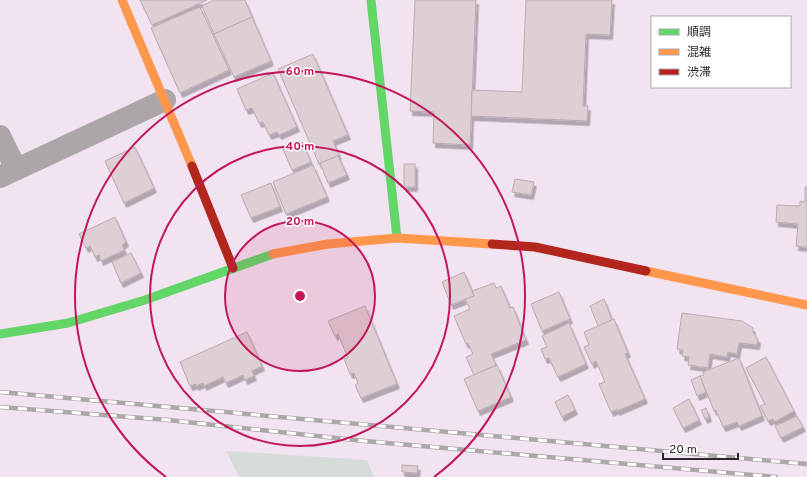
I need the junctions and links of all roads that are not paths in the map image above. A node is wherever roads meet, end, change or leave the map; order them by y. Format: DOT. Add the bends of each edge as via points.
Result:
graph roads {
  1 [pos="122,0"];
  2 [pos="371,0"];
  3 [pos="165,100"];
  4 [pos="0,136"];
  5 [pos="8,173"];
  6 [pos="397,238"];
  7 [pos="233,268"];
  8 [pos="807,305"];
  9 [pos="0,334"];
  1 -- 3 [label="street"];
  2 -- 6 [label="street"];
  3 -- 5 [label="street"];
  3 -- 7 [label="street"];
  4 -- 5 [label="street"];
  6 -- 7 [label="street" via="328,244 278,252"];
  6 -- 8 [label="street" via="535,247"];
  7 -- 9 [label="street" via="145,300 68,323"];
}
